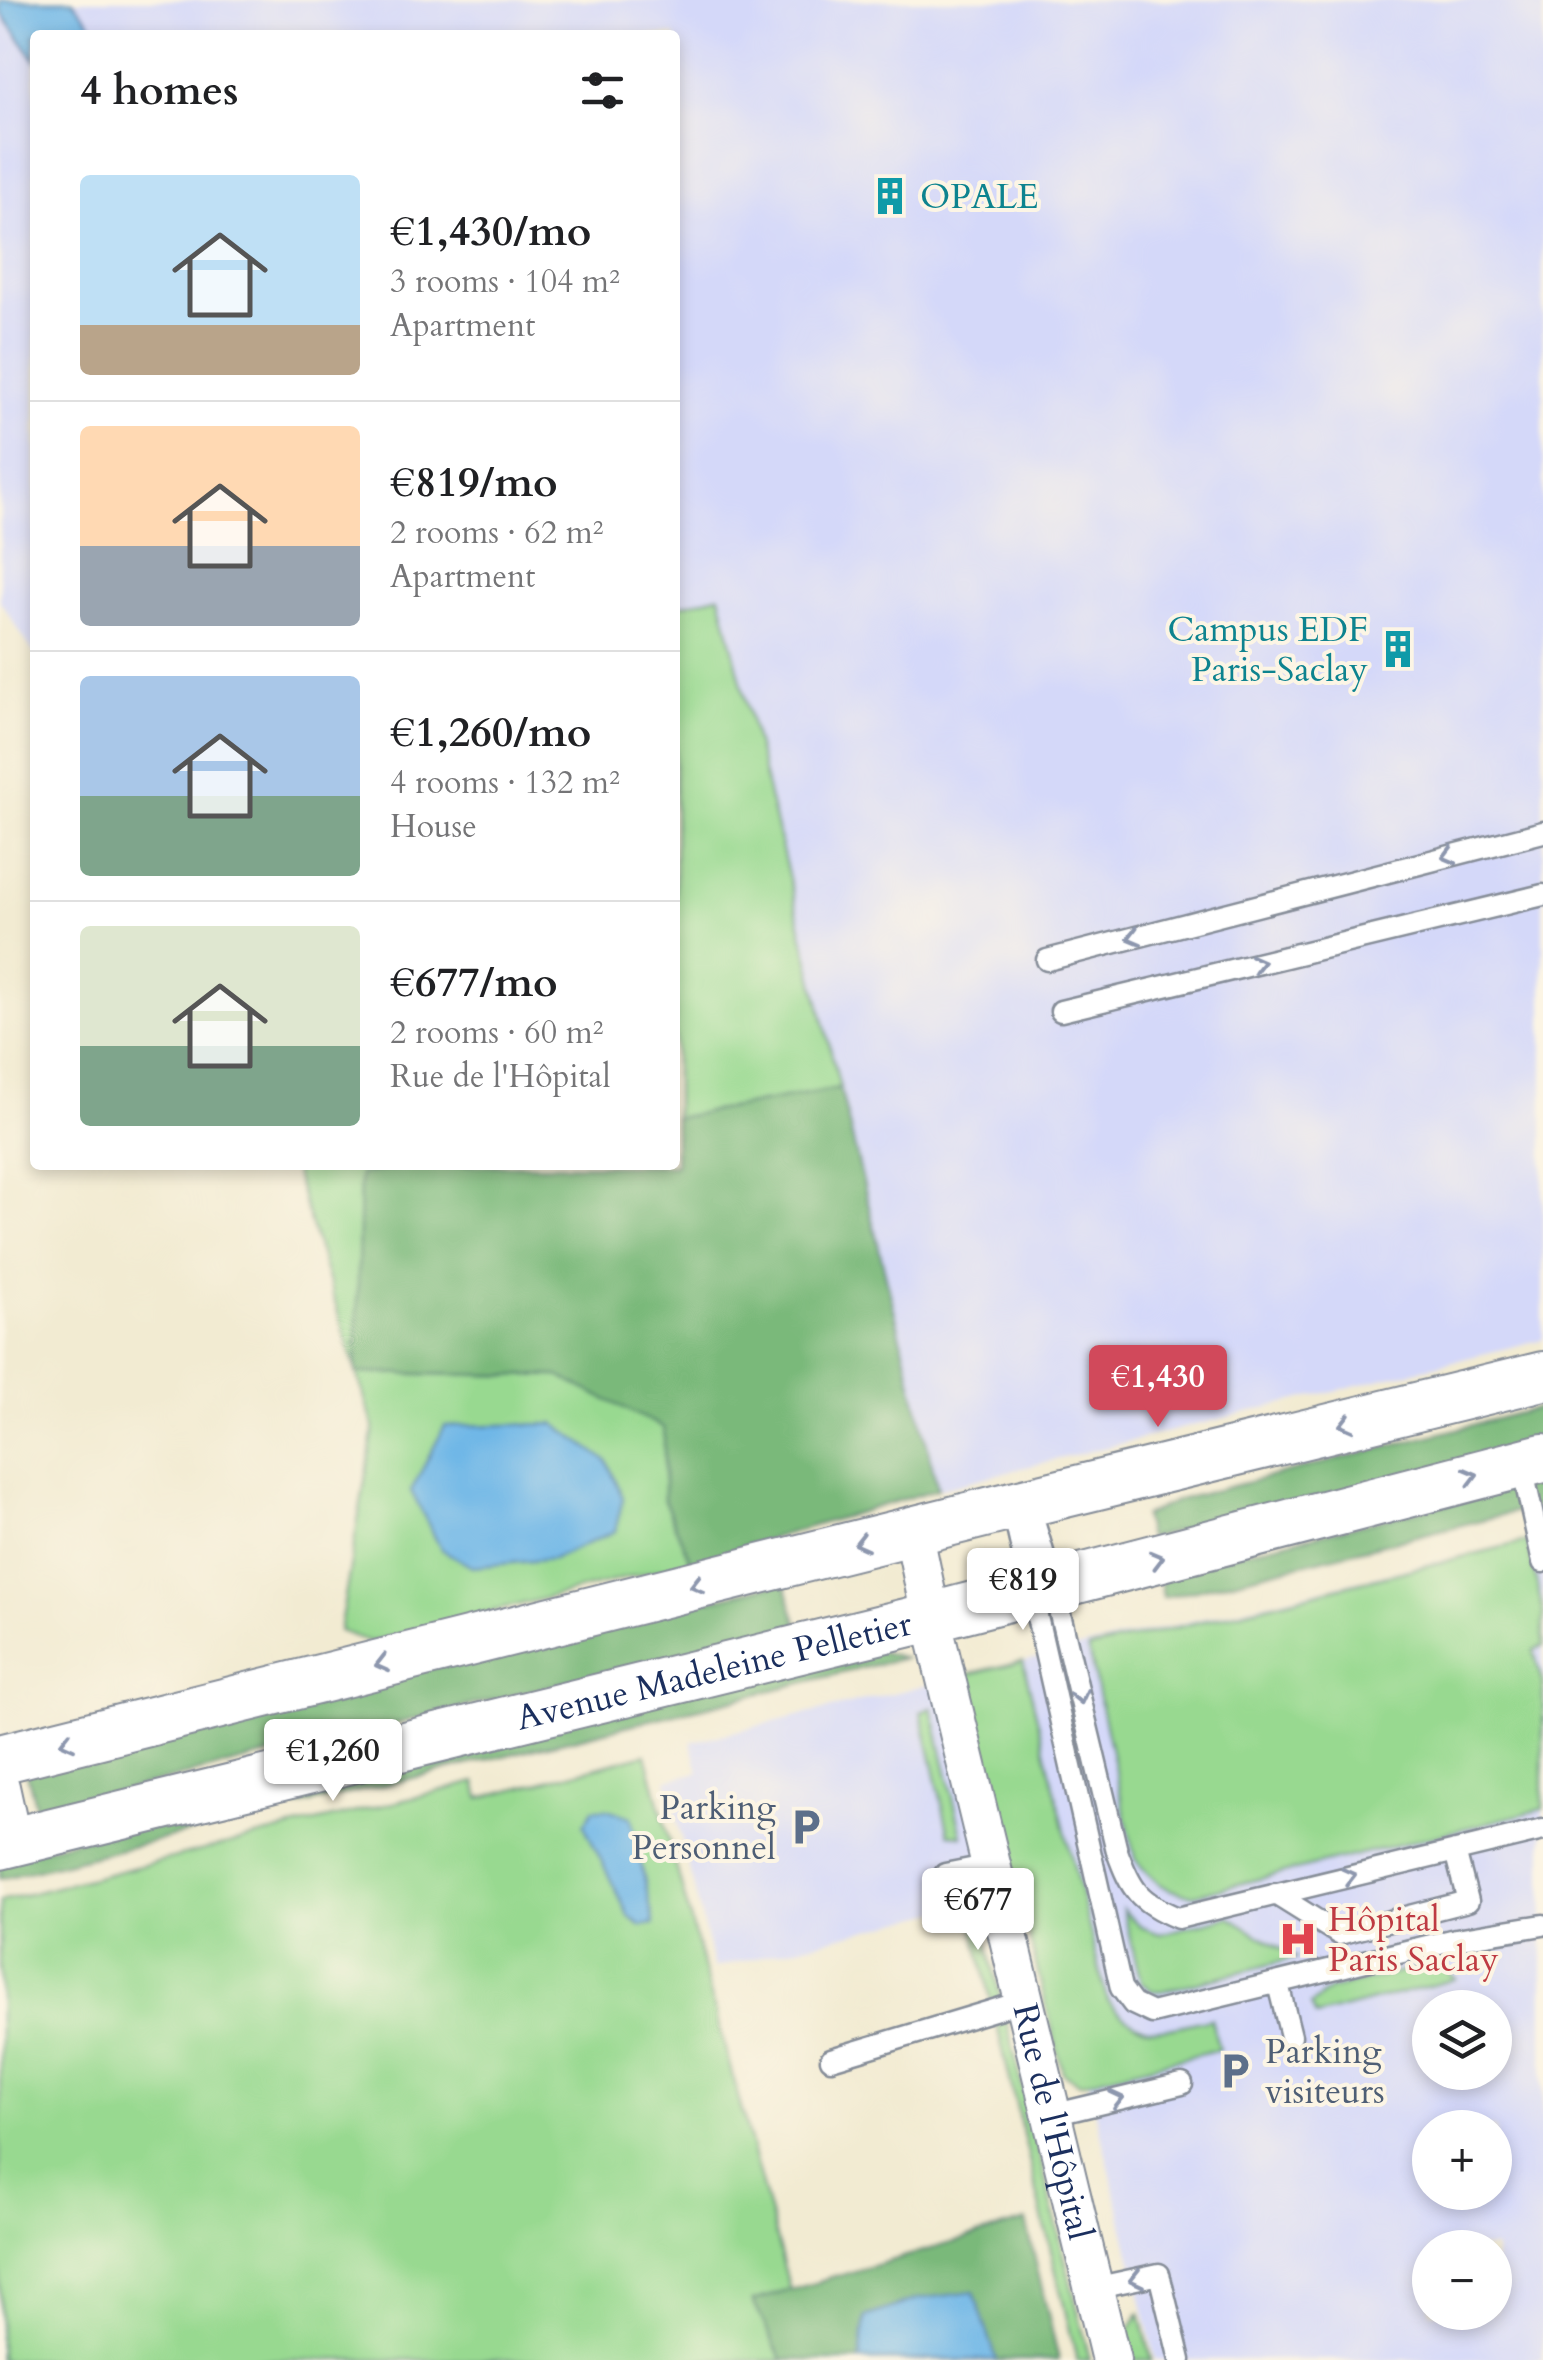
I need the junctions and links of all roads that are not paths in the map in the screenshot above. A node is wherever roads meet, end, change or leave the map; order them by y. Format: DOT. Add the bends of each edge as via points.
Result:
graph roads {
  1 [pos="1543,832"];
  2 [pos="1543,895"];
  3 [pos="1047,960"];
  4 [pos="1061,1010"];
  5 [pos="1543,1376"];
  6 [pos="1532,1460"];
  7 [pos="1020,1504"];
  8 [pos="913,1530"];
  9 [pos="1543,1562"];
  10 [pos="1043,1588"];
  11 [pos="931,1617"];
  12 [pos="0,1759"];
  13 [pos="0,1787"];
  14 [pos="1543,1830"];
  15 [pos="6,1843"];
  16 [pos="1455,1851"];
  17 [pos="991,1864"];
  18 [pos="946,1874"];
  19 [pos="1275,1894"];
  20 [pos="1543,1924"];
  21 [pos="1278,1984"];
  22 [pos="1024,2001"];
  23 [pos="1292,2036"];
  24 [pos="830,2058"];
  25 [pos="1182,2084"];
  26 [pos="1052,2115"];
  27 [pos="1094,2288"];
  28 [pos="1111,2360"];
  29 [pos="1180,2360"];
  1 -- 3 [label="lane, one-way"];
  4 -- 2 [label="lane, one-way"];
  5 -- 7 [label="street, one-way"];
  6 -- 9 [label="lane"];
  10 -- 6 [label="street, Avenue Madeleine Pelletier, one-way"];
  7 -- 8 [label="street"];
  7 -- 10 [label="lane"];
  8 -- 11 [label="street, Rue de l'Hôpital"];
  8 -- 12 [label="street, one-way"];
  10 -- 11 [label="street, Avenue Madeleine Pelletier"];
  10 -- 19 [label="lane, one-way" via="1130,1886 1152,1908 1178,1918"];
  10 -- 21 [label="lane" via="1121,1988 1132,2004 1152,2013"];
  11 -- 15 [label="street, Avenue Madeleine Pelletier"];
  11 -- 17 [label="street, Rue de l'Hôpital"];
  13 -- 15 [label="street"];
  14 -- 16 [label="lane"];
  19 -- 16 [label="lane, one-way"];
  16 -- 19 [label="lane" via="1468,1901 1339,1934"];
  17 -- 18 [label="lane"];
  17 -- 22 [label="street, Rue de l'Hôpital"];
  20 -- 21 [label="lane"];
  21 -- 23 [label="lane"];
  22 -- 24 [label="lane"];
  22 -- 26 [label="street, Rue de l'Hôpital"];
  26 -- 25 [label="lane, one-way"];
  26 -- 27 [label="street, Rue de l'Hôpital"];
  27 -- 28 [label="street, Rue de l'Hôpital"];
  29 -- 27 [label="lane, one-way" via="1159,2274"];
}
